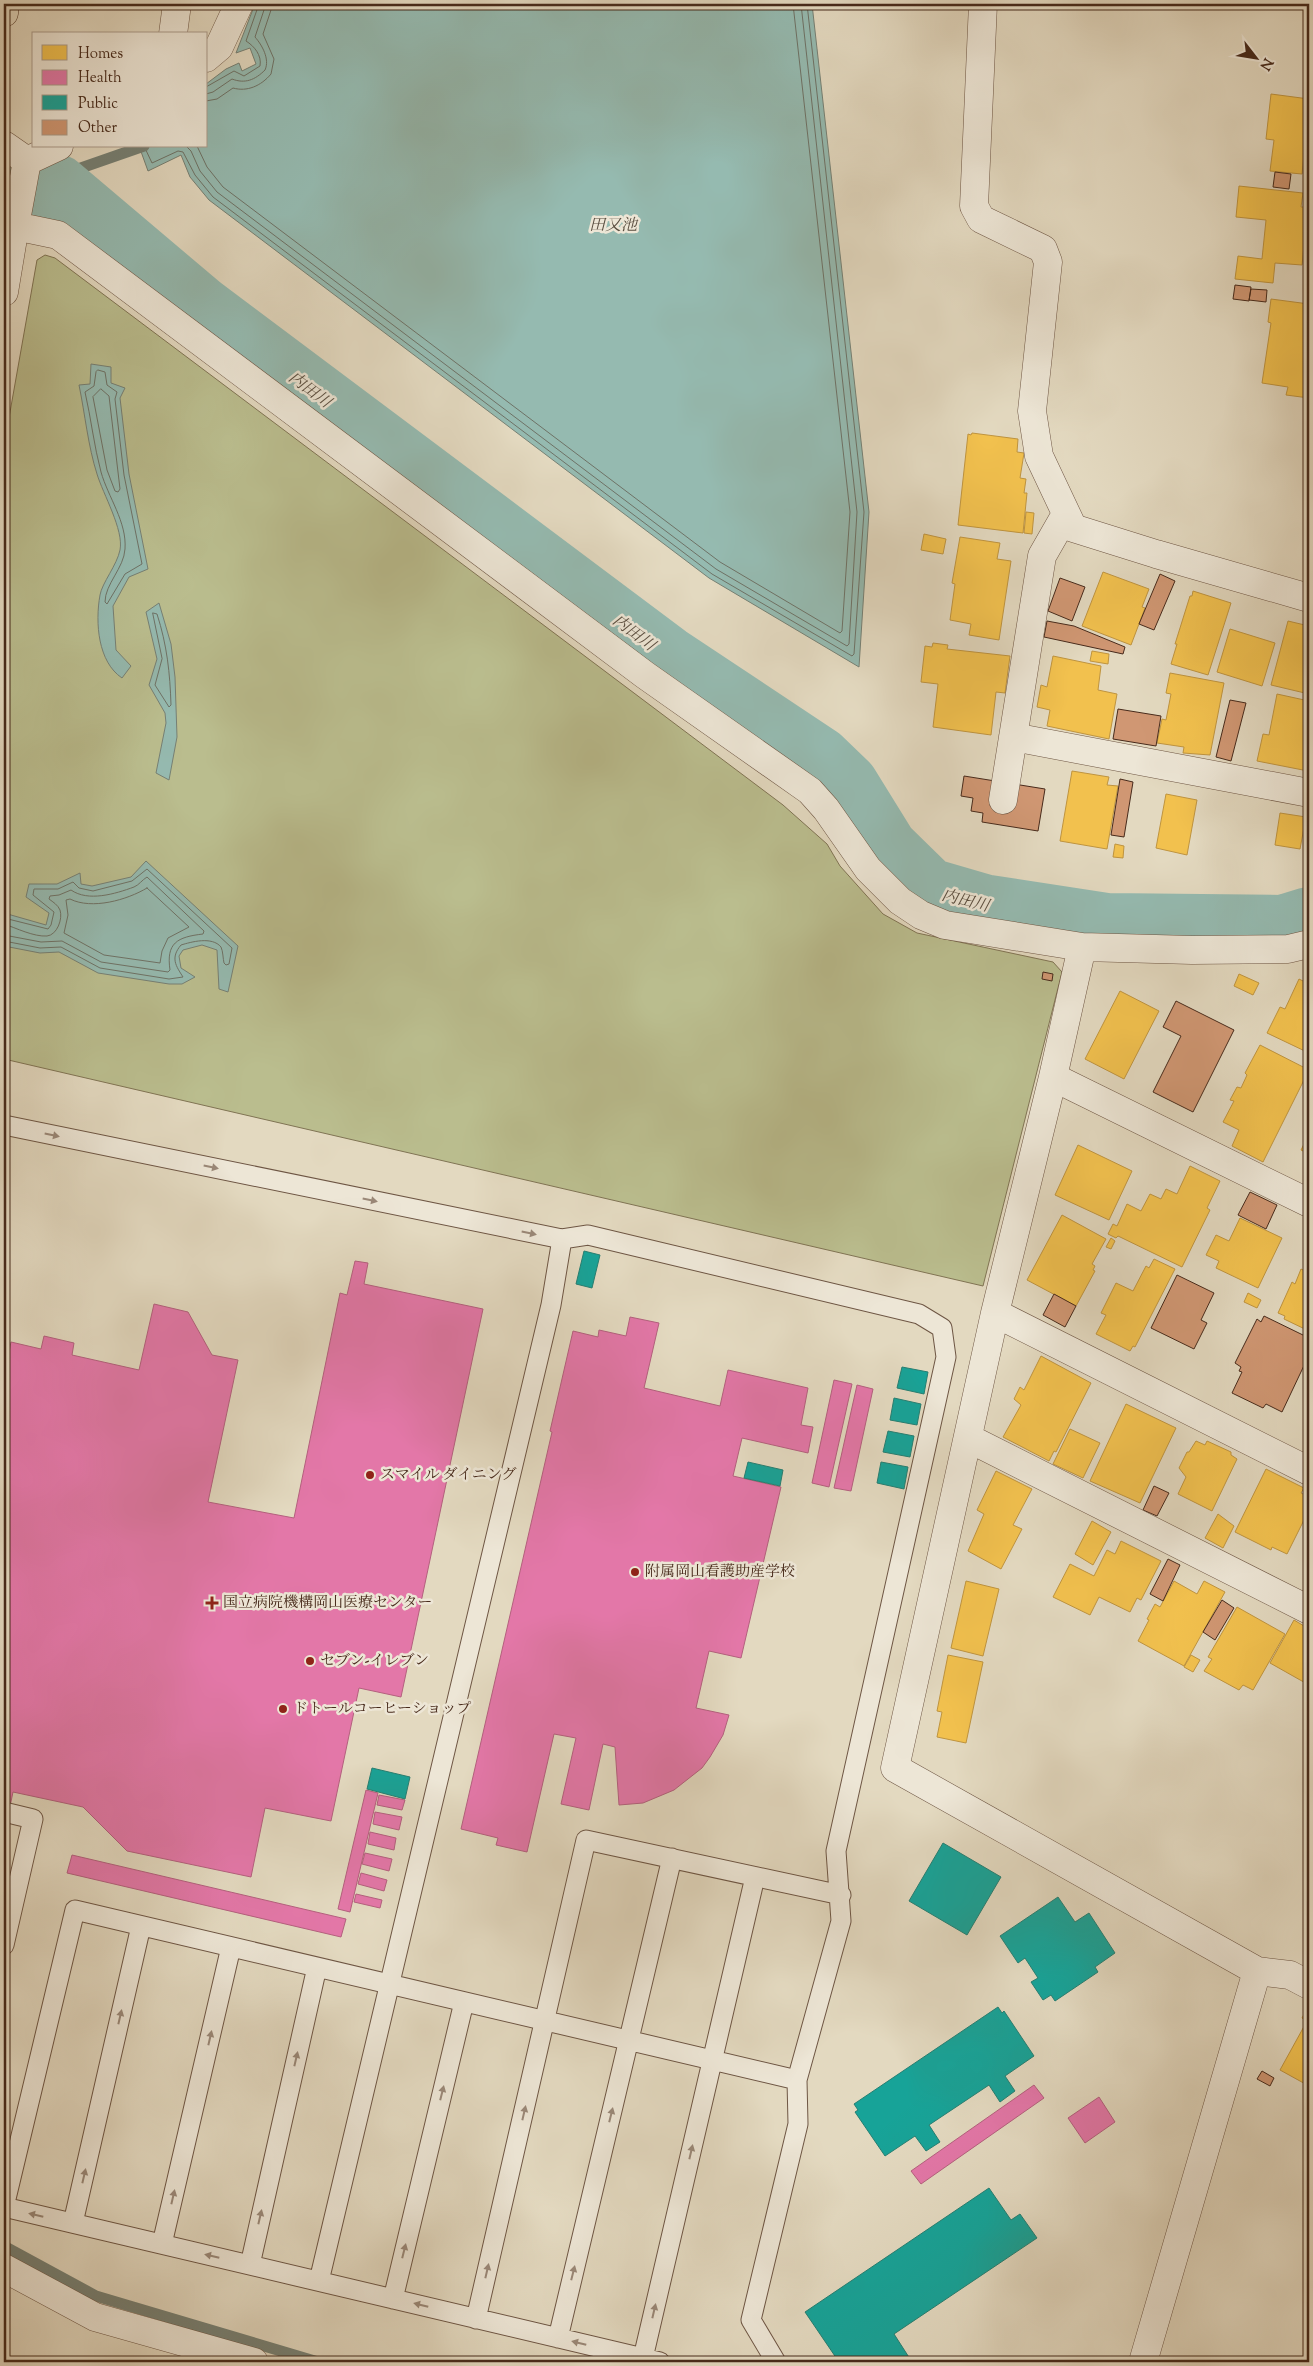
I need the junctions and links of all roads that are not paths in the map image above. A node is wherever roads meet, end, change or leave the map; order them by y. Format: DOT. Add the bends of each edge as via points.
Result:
graph roads {
  1 [pos="5,4"];
  2 [pos="177,4"];
  3 [pos="239,4"];
  4 [pos="983,4"];
  5 [pos="4,13"];
  6 [pos="174,32"];
  7 [pos="208,56"];
  8 [pos="4,145"];
  9 [pos="55,148"];
  10 [pos="26,167"];
  11 [pos="17,214"];
  12 [pos="4,292"];
  13 [pos="1066,514"];
  14 [pos="1309,598"];
  15 [pos="1013,737"];
  16 [pos="1309,793"];
  17 [pos="1003,800"];
  18 [pos="1309,944"];
  19 [pos="1082,947"];
  20 [pos="1053,1077"];
  21 [pos="4,1125"];
  22 [pos="1309,1203"];
  23 [pos="562,1239"];
  24 [pos="995,1313"];
  25 [pos="968,1438"];
  26 [pos="1309,1471"];
  27 [pos="1309,1610"];
  28 [pos="4,1812"];
  29 [pos="672,1858"];
  30 [pos="755,1877"];
  31 [pos="841,1895"];
  32 [pos="141,1926"];
  33 [pos="4,1944"];
  34 [pos="230,1947"];
  35 [pos="317,1967"];
  36 [pos="1257,1970"];
  37 [pos="390,1984"];
  38 [pos="1309,1985"];
  39 [pos="464,2002"];
  40 [pos="545,2021"];
  41 [pos="629,2041"];
  42 [pos="712,2061"];
  43 [pos="797,2080"];
  44 [pos="4,2207"];
  45 [pos="73,2223"];
  46 [pos="162,2244"];
  47 [pos="250,2265"];
  48 [pos="4,2268"];
  49 [pos="319,2282"];
  50 [pos="393,2298"];
  51 [pos="476,2319"];
  52 [pos="558,2338"];
  53 [pos="652,2360"];
  54 [pos="254,2362"];
  55 [pos="776,2362"];
  56 [pos="1143,2362"];
  1 -- 5 [label="highway"];
  2 -- 6 [label="street"];
  3 -- 7 [label="street" via="219,47"];
  4 -- 13 [label="street" via="974,206 982,219 1043,249 1048,262 1032,411 1039,456"];
  8 -- 10 [label="street"];
  9 -- 10 [label="street"];
  10 -- 11 [label="street"];
  11 -- 12 [label="street"];
  11 -- 19 [label="street" via="58,236 645,675 810,791 826,808 868,868 900,901 945,925"];
  13 -- 14 [label="street" via="1073,528"];
  13 -- 15 [label="street" via="1042,556"];
  15 -- 16 [label="street"];
  15 -- 17 [label="street"];
  18 -- 19 [label="street" via="1288,949"];
  19 -- 20 [label="street"];
  20 -- 22 [label="street"];
  20 -- 24 [label="street"];
  21 -- 23 [label="lane, one-way"];
  23 -- 31 [label="lane" via="588,1235 920,1314 942,1328 946,1357 836,1852"];
  23 -- 37 [label="lane" via="551,1305"];
  24 -- 25 [label="street"];
  24 -- 26 [label="street"];
  25 -- 27 [label="street"];
  25 -- 36 [label="street" via="895,1768"];
  28 -- 33 [label="lane" via="33,1819"];
  29 -- 30 [label="lane"];
  29 -- 40 [label="lane" via="586,1840"];
  29 -- 41 [label="lane"];
  30 -- 31 [label="lane"];
  30 -- 42 [label="lane"];
  31 -- 43 [label="lane" via="841,1921"];
  32 -- 34 [label="lane"];
  32 -- 44 [label="lane" via="75,1910"];
  45 -- 32 [label="lane, one-way"];
  34 -- 35 [label="lane"];
  46 -- 34 [label="lane, one-way"];
  35 -- 37 [label="lane"];
  47 -- 35 [label="lane, one-way"];
  36 -- 38 [label="street" via="1290,1975"];
  36 -- 56 [label="street"];
  37 -- 39 [label="lane"];
  37 -- 49 [label="lane"];
  39 -- 40 [label="lane"];
  50 -- 39 [label="lane, one-way"];
  40 -- 41 [label="lane"];
  51 -- 40 [label="lane, one-way"];
  41 -- 42 [label="lane"];
  52 -- 41 [label="lane, one-way"];
  42 -- 43 [label="lane"];
  53 -- 42 [label="lane, one-way"];
  43 -- 55 [label="lane" via="798,2124 751,2320"];
  45 -- 44 [label="lane, one-way"];
  45 -- 46 [label="lane"];
  47 -- 46 [label="lane, one-way"];
  47 -- 49 [label="lane"];
  48 -- 54 [label="street" via="95,2317"];
  49 -- 50 [label="lane"];
  51 -- 50 [label="lane, one-way"];
  51 -- 52 [label="lane"];
  53 -- 52 [label="lane, one-way"];
}
